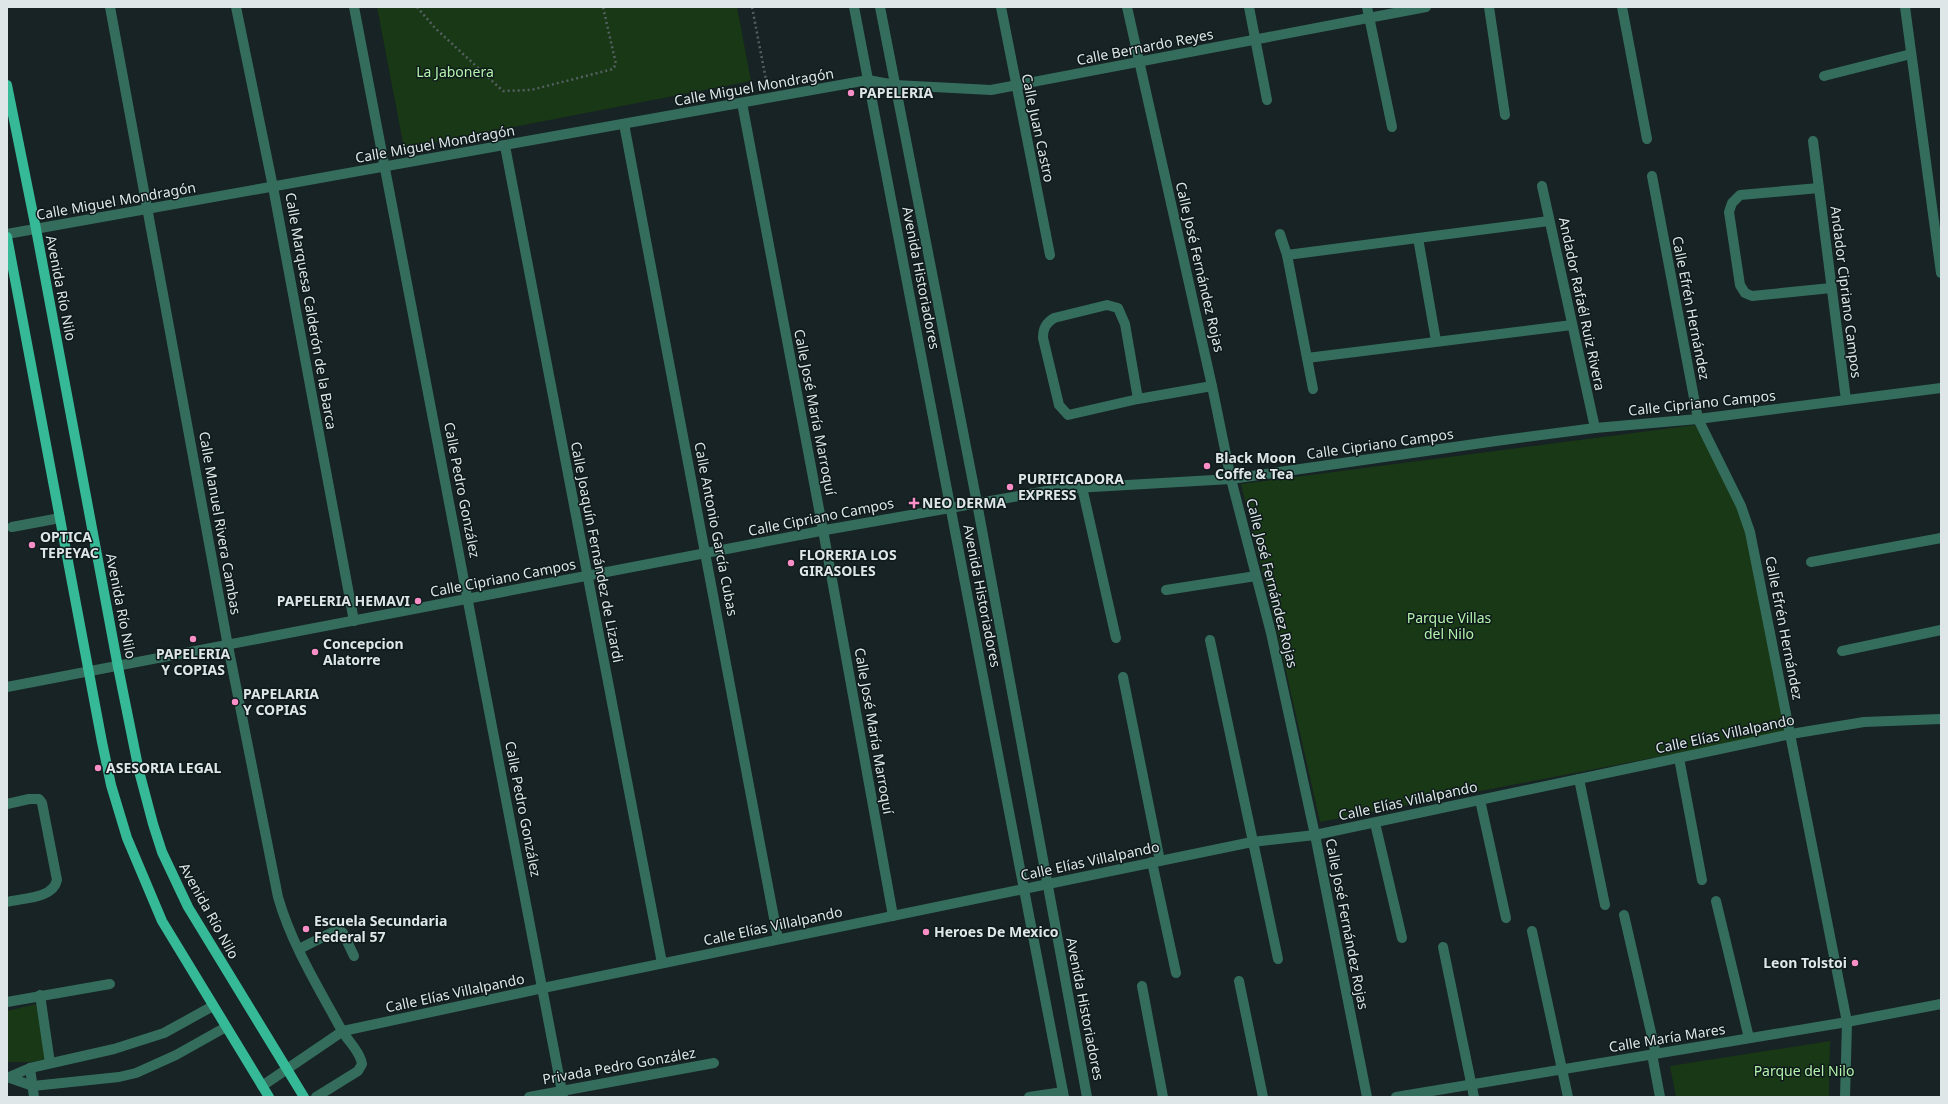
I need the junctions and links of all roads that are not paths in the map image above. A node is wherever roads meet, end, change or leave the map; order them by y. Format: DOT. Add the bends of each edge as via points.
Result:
graph roads {
  1 [pos="110,7"];
  2 [pos="236,7"];
  3 [pos="354,7"];
  4 [pos="854,7"];
  5 [pos="880,7"];
  6 [pos="1000,7"];
  7 [pos="1127,7"];
  8 [pos="1249,7"];
  9 [pos="1366,7"];
  10 [pos="1426,7"];
  11 [pos="1489,7"];
  12 [pos="1622,7"];
  13 [pos="1905,7"];
  14 [pos="1369,18"];
  15 [pos="1255,40"];
  16 [pos="1911,54"];
  17 [pos="1138,62"];
  18 [pos="1824,76"];
  19 [pos="868,80"];
  20 [pos="7,85"];
  21 [pos="895,85"];
  22 [pos="1015,87"];
  23 [pos="1267,100"];
  24 [pos="742,103"];
  25 [pos="1505,115"];
  26 [pos="624,124"];
  27 [pos="1392,127"];
  28 [pos="1647,139"];
  29 [pos="1813,141"];
  30 [pos="505,146"];
  31 [pos="385,167"];
  32 [pos="1652,176"];
  33 [pos="1542,186"];
  34 [pos="274,187"];
  35 [pos="1818,188"];
  36 [pos="148,210"];
  37 [pos="1549,221"];
  38 [pos="36,229"];
  39 [pos="1280,234"];
  40 [pos="7,236"];
  41 [pos="1418,238"];
  42 [pos="1050,255"];
  43 [pos="1287,255"];
  44 [pos="1941,273"];
  45 [pos="1831,288"];
  46 [pos="1572,324"];
  47 [pos="1436,341"];
  48 [pos="1307,358"];
  49 [pos="1212,386"];
  50 [pos="1941,388"];
  51 [pos="1313,389"];
  52 [pos="1138,399"];
  53 [pos="1846,400"];
  54 [pos="1698,419"];
  55 [pos="1595,428"];
  56 [pos="1232,479"];
  57 [pos="1082,487"];
  58 [pos="977,503"];
  59 [pos="951,507"];
  60 [pos="60,518"];
  61 [pos="12,527"];
  62 [pos="823,530"];
  63 [pos="1941,538"];
  64 [pos="706,553"];
  65 [pos="1811,562"];
  66 [pos="588,576"];
  67 [pos="1256,576"];
  68 [pos="1166,590"];
  69 [pos="468,599"];
  70 [pos="354,621"];
  71 [pos="1941,630"];
  72 [pos="1116,638"];
  73 [pos="1210,640"];
  74 [pos="228,646"];
  75 [pos="1842,651"];
  76 [pos="118,667"];
  77 [pos="88,672"];
  78 [pos="1123,677"];
  79 [pos="7,687"];
  80 [pos="1941,719"];
  81 [pos="1791,734"];
  82 [pos="1679,758"];
  83 [pos="1579,779"];
  84 [pos="1480,800"];
  85 [pos="7,804"];
  86 [pos="1375,823"];
  87 [pos="1315,835"];
  88 [pos="1252,842"];
  89 [pos="1156,861"];
  90 [pos="1702,880"];
  91 [pos="1047,884"];
  92 [pos="1024,888"];
  93 [pos="1716,901"];
  94 [pos="7,902"];
  95 [pos="1605,904"];
  96 [pos="1624,915"];
  97 [pos="894,916"];
  98 [pos="1506,918"];
  99 [pos="1532,931"];
  100 [pos="1402,938"];
  101 [pos="778,939"];
  102 [pos="1443,947"];
  103 [pos="299,949"];
  104 [pos="354,956"];
  105 [pos="1278,960"];
  106 [pos="662,964"];
  107 [pos="1176,973"];
  108 [pos="1239,981"];
  109 [pos="110,984"];
  110 [pos="1142,986"];
  111 [pos="543,988"];
  112 [pos="40,995"];
  113 [pos="7,1002"];
  114 [pos="1941,1004"];
  115 [pos="213,1006"];
  116 [pos="1847,1022"];
  117 [pos="226,1027"];
  118 [pos="342,1031"];
  119 [pos="1748,1038"];
  120 [pos="1654,1054"];
  121 [pos="50,1063"];
  122 [pos="714,1063"];
  123 [pos="30,1068"];
  124 [pos="287,1069"];
  125 [pos="1562,1069"];
  126 [pos="8,1077"];
  127 [pos="1472,1084"];
  128 [pos="33,1086"];
  129 [pos="262,1086"];
  130 [pos="562,1094"];
  131 [pos="1064,1094"];
  132 [pos="34,1097"];
  133 [pos="269,1097"];
  134 [pos="304,1097"];
  135 [pos="316,1097"];
  136 [pos="529,1097"];
  137 [pos="1029,1097"];
  138 [pos="1088,1097"];
  139 [pos="1163,1097"];
  140 [pos="1262,1097"];
  141 [pos="1367,1097"];
  142 [pos="1396,1097"];
  143 [pos="1474,1097"];
  144 [pos="1568,1097"];
  145 [pos="1660,1097"];
  146 [pos="1845,1097"];
  1 -- 36 [label="street, Calle Manuel Rivera Cambas"];
  2 -- 34 [label="street, Calle Marquesa Calderón de la Barca"];
  3 -- 31 [label="street, Calle Pedro González"];
  4 -- 19 [label="street, Avenida Historiadores"];
  5 -- 21 [label="street, Avenida Historiadores"];
  6 -- 22 [label="street, Calle Juan Castro"];
  7 -- 17 [label="street, Calle José Fernández Rojas"];
  8 -- 15 [label="street"];
  9 -- 14 [label="street"];
  10 -- 14 [label="street, Calle Bernardo Reyes"];
  11 -- 25 [label="street"];
  12 -- 28 [label="street"];
  13 -- 16 [label="street"];
  14 -- 15 [label="street, Calle Bernardo Reyes"];
  14 -- 27 [label="street"];
  15 -- 17 [label="street, Calle Bernardo Reyes"];
  15 -- 23 [label="street"];
  16 -- 18 [label="street"];
  16 -- 44 [label="street"];
  17 -- 22 [label="street, Calle Bernardo Reyes"];
  17 -- 49 [label="street, Calle José Fernández Rojas"];
  19 -- 21 [label="street, Calle Bernardo Reyes"];
  19 -- 24 [label="street, Calle Miguel Mondragón"];
  19 -- 59 [label="street, Avenida Historiadores"];
  20 -- 38 [label="main road, Avenida Río Nilo"];
  21 -- 22 [label="street, Calle Bernardo Reyes" via="991,90"];
  21 -- 58 [label="street, Avenida Historiadores"];
  22 -- 42 [label="street, Calle Juan Castro"];
  24 -- 26 [label="street, Calle Miguel Mondragón"];
  24 -- 62 [label="street, Calle José María Marroquí"];
  26 -- 30 [label="street, Calle Miguel Mondragón"];
  26 -- 64 [label="street, Calle Antonio García Cubas"];
  29 -- 35 [label="street, Andador Cipriano Campos"];
  30 -- 31 [label="street, Calle Miguel Mondragón"];
  30 -- 66 [label="street, Calle Joaquín Fernández de Lizardi"];
  31 -- 34 [label="street, Calle Miguel Mondragón"];
  31 -- 69 [label="street, Calle Pedro González"];
  32 -- 54 [label="street, Calle Efrén Hernández"];
  33 -- 37 [label="street, Andador Rafaél Ruiz Rivera"];
  34 -- 36 [label="street, Calle Miguel Mondragón"];
  34 -- 70 [label="street, Calle Marquesa Calderón de la Barca"];
  35 -- 45 [label="street, Andador Cipriano Campos"];
  35 -- 45 [label="street, Andador Cipriano Campos" via="1740,195 1732,203 1729,212 1740,285 1745,293 1752,296"];
  36 -- 38 [label="street, Calle Miguel Mondragón"];
  36 -- 74 [label="street, Calle Manuel Rivera Cambas"];
  37 -- 41 [label="street"];
  37 -- 46 [label="street, Andador Rafaél Ruiz Rivera"];
  38 -- 40 [label="street, Calle Miguel Mondragón"];
  38 -- 76 [label="main road, Avenida Río Nilo"];
  39 -- 43 [label="street"];
  40 -- 60 [label="main road"];
  41 -- 43 [label="street"];
  41 -- 47 [label="street"];
  43 -- 48 [label="street"];
  45 -- 53 [label="street, Andador Cipriano Campos"];
  46 -- 47 [label="street"];
  46 -- 55 [label="street, Andador Rafaél Ruiz Rivera"];
  47 -- 48 [label="street"];
  48 -- 51 [label="street"];
  49 -- 52 [label="street"];
  49 -- 56 [label="street, Calle José Fernández Rojas"];
  50 -- 53 [label="street, Calle Cipriano Campos"];
  52 -- 52 [label="street" via="1068,415 1065,413 1059,405 1043,338 1044,327 1054,318 1107,305 1118,308 1125,324"];
  53 -- 54 [label="street, Calle Cipriano Campos"];
  54 -- 55 [label="street, Calle Cipriano Campos"];
  54 -- 81 [label="street, Calle Efrén Hernández" via="1746,520"];
  55 -- 56 [label="street, Calle Cipriano Campos"];
  56 -- 57 [label="street, Calle Cipriano Campos"];
  56 -- 67 [label="street, Calle José Fernández Rojas"];
  57 -- 58 [label="street, Calle Cipriano Campos"];
  57 -- 72 [label="street"];
  58 -- 59 [label="street, Calle Cipriano Campos"];
  58 -- 91 [label="street, Avenida Historiadores"];
  59 -- 62 [label="street, Calle Cipriano Campos"];
  59 -- 92 [label="street, Avenida Historiadores"];
  60 -- 61 [label="street"];
  60 -- 77 [label="main road"];
  62 -- 64 [label="street, Calle Cipriano Campos"];
  62 -- 97 [label="street, Calle José María Marroquí"];
  63 -- 65 [label="street"];
  64 -- 66 [label="street, Calle Cipriano Campos"];
  64 -- 101 [label="street, Calle Antonio García Cubas"];
  66 -- 69 [label="street, Calle Cipriano Campos"];
  66 -- 106 [label="street, Calle Joaquín Fernández de Lizardi"];
  67 -- 68 [label="street"];
  67 -- 87 [label="street, Calle José Fernández Rojas"];
  69 -- 70 [label="street, Calle Cipriano Campos"];
  69 -- 111 [label="street, Calle Pedro González"];
  70 -- 74 [label="street, Calle Cipriano Campos"];
  71 -- 75 [label="street"];
  73 -- 88 [label="street"];
  74 -- 76 [label="street, Calle Cipriano Campos"];
  74 -- 103 [label="street, Calle Manuel Rivera Cambas" via="278,897"];
  76 -- 77 [label="street, Calle Cipriano Campos"];
  76 -- 124 [label="main road, Avenida Río Nilo" via="139,771 162,852 188,907"];
  77 -- 79 [label="street, Calle Cipriano Campos"];
  77 -- 115 [label="main road" via="106,764 127,838 162,920"];
  78 -- 89 [label="street"];
  80 -- 81 [label="street, Calle Elías Villalpando" via="1864,722"];
  81 -- 82 [label="street, Calle Elías Villalpando"];
  81 -- 116 [label="street, Calle Efrén Hernández"];
  82 -- 83 [label="street, Calle Elías Villalpando"];
  82 -- 90 [label="street"];
  83 -- 84 [label="street, Calle Elías Villalpando"];
  83 -- 95 [label="street"];
  84 -- 86 [label="street, Calle Elías Villalpando"];
  84 -- 98 [label="street"];
  85 -- 94 [label="street" via="39,799 44,807 57,880 53,890 48,893"];
  86 -- 87 [label="street, Calle Elías Villalpando"];
  86 -- 100 [label="street"];
  87 -- 88 [label="street, Calle Elías Villalpando"];
  87 -- 141 [label="street, Calle José Fernández Rojas"];
  88 -- 89 [label="street, Calle Elías Villalpando"];
  88 -- 105 [label="street"];
  89 -- 91 [label="street, Calle Elías Villalpando"];
  89 -- 107 [label="street"];
  91 -- 92 [label="street, Calle Elías Villalpando"];
  91 -- 138 [label="street, Avenida Historiadores"];
  92 -- 97 [label="street, Calle Elías Villalpando"];
  92 -- 131 [label="street, Avenida Historiadores"];
  93 -- 119 [label="street"];
  96 -- 120 [label="street"];
  97 -- 101 [label="street, Calle Elías Villalpando"];
  99 -- 125 [label="street"];
  101 -- 106 [label="street, Calle Elías Villalpando"];
  102 -- 127 [label="street"];
  103 -- 104 [label="street" via="339,929"];
  103 -- 118 [label="street, Calle Manuel Rivera Cambas"];
  106 -- 111 [label="street, Calle Elías Villalpando"];
  108 -- 140 [label="street"];
  109 -- 112 [label="street"];
  110 -- 139 [label="street"];
  111 -- 118 [label="street, Calle Elías Villalpando"];
  111 -- 130 [label="street, Calle Pedro González"];
  112 -- 113 [label="street"];
  112 -- 121 [label="street"];
  114 -- 116 [label="street, Calle María Mares"];
  115 -- 117 [label="main road"];
  115 -- 121 [label="street" via="164,1033 114,1050"];
  116 -- 119 [label="street, Calle María Mares"];
  116 -- 146 [label="street, Calle Efrén Hernández"];
  117 -- 128 [label="street" via="176,1055 127,1075"];
  117 -- 129 [label="main road"];
  118 -- 124 [label="street, Calle Elías Villalpando"];
  118 -- 135 [label="street, Calle Manuel Rivera Cambas" via="360,1056 362,1064 358,1072"];
  119 -- 120 [label="street, Calle María Mares"];
  120 -- 125 [label="street, Calle María Mares"];
  120 -- 145 [label="street"];
  121 -- 123 [label="street"];
  122 -- 130 [label="street, Privada Pedro González"];
  123 -- 126 [label="street"];
  123 -- 128 [label="street"];
  124 -- 129 [label="street, Calle Elías Villalpando"];
  124 -- 134 [label="main road, Avenida Río Nilo"];
  125 -- 127 [label="street, Calle María Mares"];
  125 -- 144 [label="street"];
  126 -- 128 [label="street"];
  127 -- 142 [label="street, Calle María Mares"];
  127 -- 143 [label="street"];
  128 -- 132 [label="street"];
  129 -- 133 [label="main road"];
  130 -- 136 [label="street, Privada Pedro González"];
  131 -- 137 [label="street"];
}
